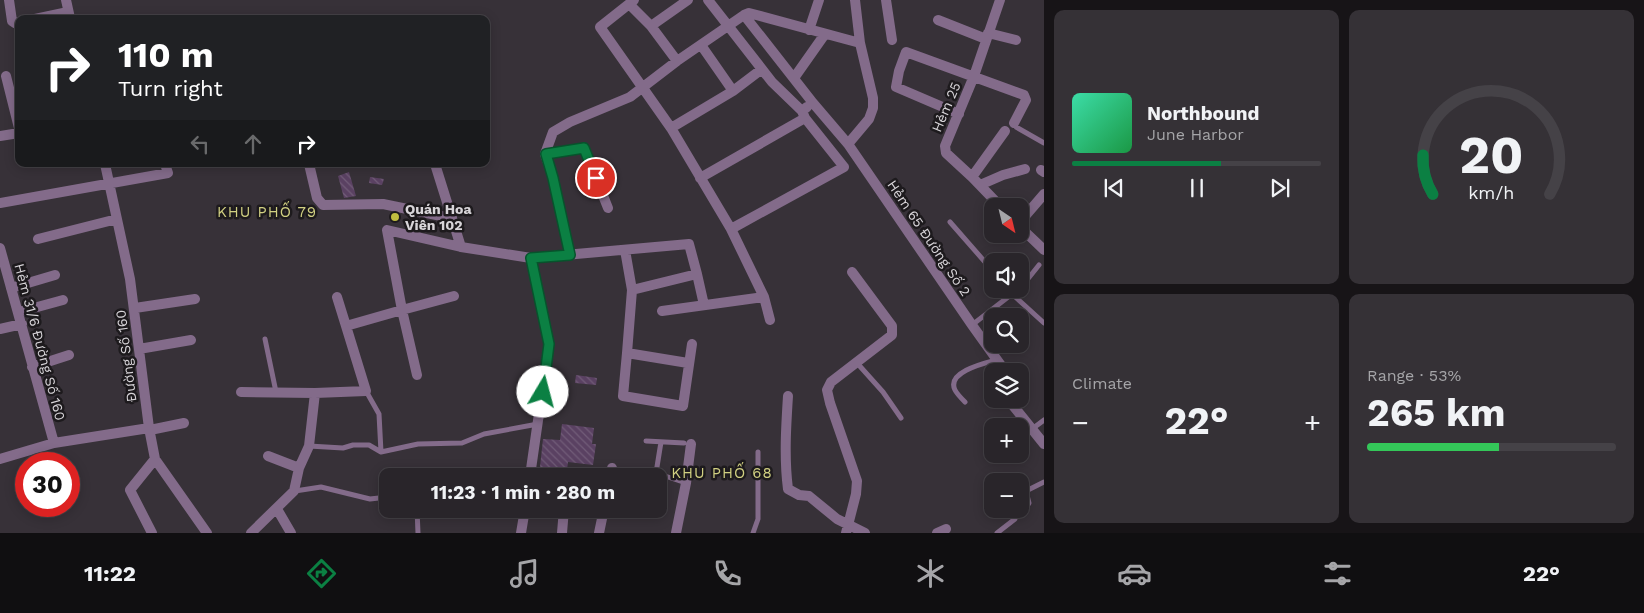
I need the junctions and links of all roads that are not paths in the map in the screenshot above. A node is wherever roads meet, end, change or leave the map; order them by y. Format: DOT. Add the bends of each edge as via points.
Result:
graph roads {
  1 [pos="9,0"];
  2 [pos="66,0"];
  3 [pos="688,0"];
  4 [pos="708,0"];
  5 [pos="819,0"];
  6 [pos="856,0"];
  7 [pos="886,0"];
  8 [pos="1000,0"];
  9 [pos="632,2"];
  10 [pos="69,15"];
  11 [pos="743,15"];
  12 [pos="938,20"];
  13 [pos="15,23"];
  14 [pos="651,26"];
  15 [pos="727,26"];
  16 [pos="809,30"];
  17 [pos="825,34"];
  18 [pos="987,36"];
  19 [pos="892,40"];
  20 [pos="1016,40"];
  21 [pos="860,43"];
  22 [pos="701,45"];
  23 [pos="677,61"];
  24 [pos="762,69"];
  25 [pos="6,76"];
  26 [pos="974,76"];
  27 [pos="794,78"];
  28 [pos="643,86"];
  29 [pos="733,91"];
  30 [pos="813,103"];
  31 [pos="15,112"];
  32 [pos="959,114"];
  33 [pos="804,115"];
  34 [pos="1014,124"];
  35 [pos="672,128"];
  36 [pos="1005,131"];
  37 [pos="15,134"];
  38 [pos="0,136"];
  39 [pos="1044,143"];
  40 [pos="848,144"];
  41 [pos="546,154"];
  42 [pos="106,167"];
  43 [pos="166,167"];
  44 [pos="310,167"];
  45 [pos="436,167"];
  46 [pos="1025,170"];
  47 [pos="972,177"];
  48 [pos="700,178"];
  49 [pos="109,182"];
  50 [pos="980,185"];
  51 [pos="1044,194"];
  52 [pos="992,198"];
  53 [pos="0,203"];
  54 [pos="608,208"];
  55 [pos="1029,212"];
  56 [pos="451,218"];
  57 [pos="117,219"];
  58 [pos="950,222"];
  59 [pos="731,229"];
  60 [pos="1029,236"];
  61 [pos="38,239"];
  62 [pos="461,247"];
  63 [pos="625,250"];
  64 [pos="1044,250"];
  65 [pos="1,255"];
  66 [pos="570,255"];
  67 [pos="531,258"];
  68 [pos="984,261"];
  69 [pos="1038,265"];
  70 [pos="852,272"];
  71 [pos="698,274"];
  72 [pos="55,275"];
  73 [pos="1029,278"];
  74 [pos="11,288"];
  75 [pos="632,290"];
  76 [pos="454,296"];
  77 [pos="337,297"];
  78 [pos="764,297"];
  79 [pos="1007,298"];
  80 [pos="1016,298"];
  81 [pos="63,300"];
  82 [pos="195,300"];
  83 [pos="704,305"];
  84 [pos="135,308"];
  85 [pos="402,310"];
  86 [pos="662,311"];
  87 [pos="19,312"];
  88 [pos="770,320"];
  89 [pos="1044,323"];
  90 [pos="22,324"];
  91 [pos="972,325"];
  92 [pos="346,326"];
  93 [pos="0,329"];
  94 [pos="265,339"];
  95 [pos="191,340"];
  96 [pos="692,344"];
  97 [pos="139,349"];
  98 [pos="626,353"];
  99 [pos="69,355"];
  100 [pos="997,360"];
  101 [pos="856,362"];
  102 [pos="688,363"];
  103 [pos="999,363"];
  104 [pos="32,367"];
  105 [pos="417,375"];
  106 [pos="366,391"];
  107 [pos="241,392"];
  108 [pos="276,392"];
  109 [pos="315,393"];
  110 [pos="788,396"];
  111 [pos="965,402"];
  112 [pos="1015,408"];
  113 [pos="901,418"];
  114 [pos="1044,420"];
  115 [pos="184,423"];
  116 [pos="538,424"];
  117 [pos="150,429"];
  118 [pos="1032,429"];
  119 [pos="646,441"];
  120 [pos="661,442"];
  121 [pos="54,443"];
  122 [pos="687,443"];
  123 [pos="1044,444"];
  124 [pos="309,446"];
  125 [pos="382,452"];
  126 [pos="758,452"];
  127 [pos="268,456"];
  128 [pos="0,459"];
  129 [pos="155,459"];
  130 [pos="299,468"];
  131 [pos="531,468"];
  132 [pos="686,482"];
  133 [pos="1044,482"];
  134 [pos="294,491"];
  135 [pos="379,498"];
  136 [pos="277,509"];
  137 [pos="417,518"];
  138 [pos="524,518"];
  139 [pos="563,518"];
  140 [pos="602,518"];
  141 [pos="847,529"];
  142 [pos="152,533"];
  143 [pos="207,533"];
  144 [pos="251,533"];
  145 [pos="291,533"];
  146 [pos="418,533"];
  147 [pos="521,533"];
  148 [pos="562,533"];
  149 [pos="600,533"];
  150 [pos="676,533"];
  151 [pos="753,533"];
  152 [pos="865,533"];
  153 [pos="997,533"];
  1 -- 13 [label="street"];
  2 -- 10 [label="street"];
  3 -- 14 [label="street"];
  4 -- 15 [label="street"];
  5 -- 16 [label="street"];
  6 -- 21 [label="street"];
  7 -- 19 [label="street"];
  8 -- 18 [label="street, Hẻm 25"];
  9 -- 14 [label="street"];
  9 -- 28 [label="street" via="600,27"];
  11 -- 15 [label="street"];
  11 -- 16 [label="street" via="749,13"];
  11 -- 27 [label="street, Hẻm 65 Đường Số 2"];
  12 -- 18 [label="street"];
  14 -- 23 [label="street"];
  15 -- 22 [label="street"];
  15 -- 24 [label="street"];
  16 -- 17 [label="street"];
  17 -- 21 [label="street"];
  17 -- 27 [label="street"];
  18 -- 20 [label="street"];
  18 -- 26 [label="street, Hẻm 25"];
  21 -- 40 [label="street" via="873,98 872,108 869,119"];
  22 -- 23 [label="street"];
  22 -- 29 [label="street"];
  23 -- 28 [label="street"];
  24 -- 29 [label="street"];
  24 -- 33 [label="street"];
  25 -- 31 [label="street"];
  26 -- 32 [label="street, Hẻm 25"];
  26 -- 32 [label="street" via="906,52 896,87"];
  26 -- 34 [label="street" via="1024,96 1026,100"];
  27 -- 30 [label="street, Hẻm 65 Đường Số 2"];
  28 -- 35 [label="street"];
  28 -- 41 [label="street" via="630,98 552,132"];
  29 -- 35 [label="street"];
  30 -- 33 [label="street"];
  30 -- 40 [label="street, Hẻm 65 Đường Số 2"];
  32 -- 47 [label="street, Hẻm 25" via="945,146 946,153"];
  33 -- 48 [label="street"];
  33 -- 59 [label="street" via="844,167"];
  34 -- 39 [label="lane"];
  35 -- 48 [label="street"];
  36 -- 47 [label="street"];
  37 -- 38 [label="street"];
  40 -- 91 [label="street, Hẻm 65 Đường Số 2"];
  41 -- 54 [label="street" via="584,148"];
  41 -- 66 [label="street"];
  42 -- 49 [label="street, Đường Số 160"];
  43 -- 49 [label="street" via="168,173"];
  44 -- 56 [label="street" via="323,205 383,204"];
  45 -- 56 [label="street"];
  46 -- 50 [label="street"];
  47 -- 50 [label="street, Hẻm 25"];
  48 -- 59 [label="street"];
  49 -- 53 [label="street"];
  49 -- 57 [label="street, Đường Số 160"];
  50 -- 52 [label="street, Hẻm 25"];
  51 -- 55 [label="street"];
  56 -- 62 [label="street"];
  57 -- 61 [label="street"];
  57 -- 84 [label="street, Đường Số 160"];
  58 -- 68 [label="lane"];
  59 -- 78 [label="street"];
  60 -- 64 [label="street"];
  62 -- 67 [label="street"];
  62 -- 85 [label="street" via="387,230"];
  63 -- 66 [label="street"];
  63 -- 71 [label="street" via="690,244"];
  63 -- 75 [label="street"];
  65 -- 74 [label="street, Hẻm 31/6 Đường Số 160"];
  66 -- 67 [label="street"];
  67 -- 116 [label="street" via="549,344"];
  69 -- 73 [label="lane"];
  70 -- 101 [label="street" via="892,326 892,335"];
  71 -- 75 [label="street"];
  71 -- 83 [label="street"];
  72 -- 74 [label="street"];
  74 -- 87 [label="street, Hẻm 31/6 Đường Số 160"];
  75 -- 98 [label="street"];
  76 -- 85 [label="street"];
  77 -- 92 [label="street"];
  78 -- 83 [label="street"];
  78 -- 88 [label="street"];
  79 -- 91 [label="lane"];
  80 -- 89 [label="lane"];
  81 -- 87 [label="street"];
  82 -- 84 [label="street"];
  83 -- 86 [label="street"];
  84 -- 97 [label="street, Đường Số 160"];
  85 -- 92 [label="street"];
  85 -- 105 [label="street"];
  87 -- 90 [label="street, Hẻm 31/6 Đường Số 160"];
  90 -- 93 [label="street"];
  90 -- 104 [label="street, Hẻm 31/6 Đường Số 160"];
  91 -- 100 [label="street, Hẻm 65 Đường Số 2"];
  92 -- 106 [label="street"];
  94 -- 108 [label="lane"];
  95 -- 97 [label="street"];
  96 -- 102 [label="street"];
  97 -- 117 [label="street, Đường Số 160"];
  98 -- 102 [label="street"];
  98 -- 102 [label="street" via="623,396 683,406"];
  99 -- 104 [label="street"];
  100 -- 103 [label="street, Hẻm 65 Đường Số 2"];
  100 -- 111 [label="lane" via="958,375 955,390"];
  101 -- 113 [label="lane" via="884,392"];
  101 -- 141 [label="street" via="831,382 827,390 857,481"];
  104 -- 121 [label="street, Hẻm 31/6 Đường Số 160"];
  106 -- 109 [label="street"];
  106 -- 125 [label="lane" via="379,414"];
  107 -- 108 [label="street"];
  108 -- 109 [label="street"];
  109 -- 124 [label="street"];
  110 -- 141 [label="street" via="785,444 788,489 798,496 809,496"];
  112 -- 118 [label="street"];
  114 -- 118 [label="lane"];
  115 -- 117 [label="street"];
  116 -- 125 [label="lane" via="484,434 462,443 418,444"];
  116 -- 131 [label="street"];
  117 -- 121 [label="street"];
  117 -- 129 [label="street, Đường Số 160"];
  118 -- 123 [label="street"];
  119 -- 120 [label="lane"];
  120 -- 122 [label="lane"];
  120 -- 132 [label="lane" via="656,473"];
  121 -- 128 [label="street"];
  122 -- 132 [label="street"];
  124 -- 125 [label="lane" via="344,448 369,445"];
  124 -- 130 [label="street"];
  126 -- 151 [label="lane" via="758,518"];
  127 -- 130 [label="street"];
  129 -- 142 [label="street" via="130,490"];
  129 -- 143 [label="street"];
  130 -- 134 [label="street"];
  132 -- 150 [label="street"];
  133 -- 153 [label="lane" via="1026,491 1027,506 1015,513 1016,519"];
  134 -- 135 [label="lane" via="321,487 370,499"];
  134 -- 136 [label="street"];
  136 -- 144 [label="street"];
  136 -- 145 [label="street"];
  137 -- 146 [label="lane"];
  138 -- 147 [label="street"];
  139 -- 148 [label="street"];
  140 -- 149 [label="street"];
  141 -- 152 [label="street"];
}
